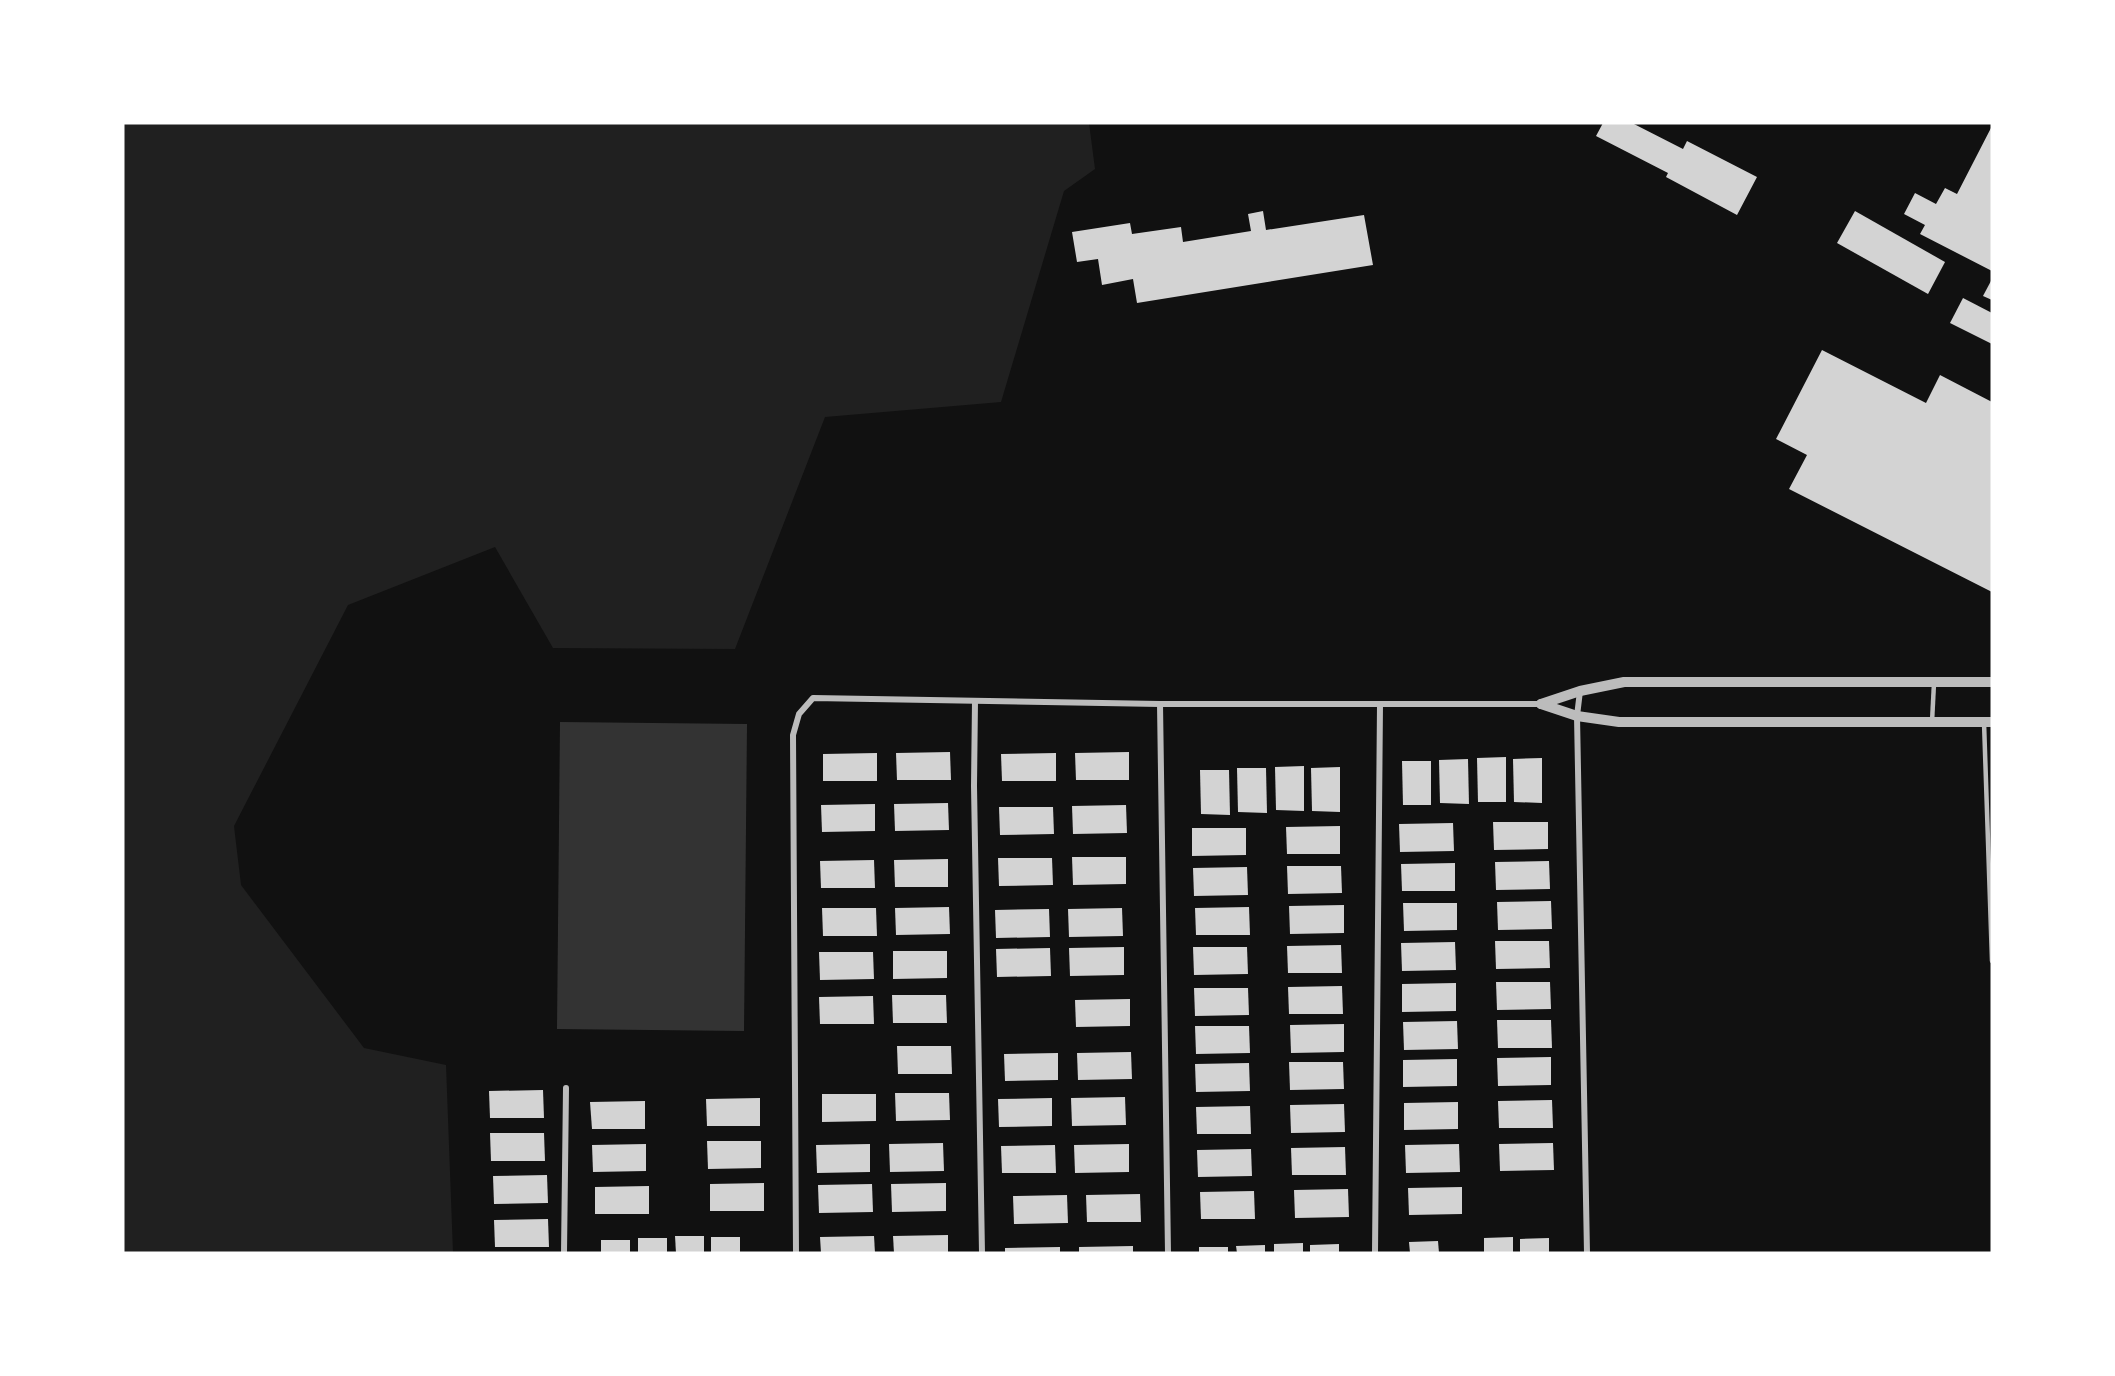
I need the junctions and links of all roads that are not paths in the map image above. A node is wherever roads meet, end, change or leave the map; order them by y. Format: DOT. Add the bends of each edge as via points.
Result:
graph roads {
  1 [pos="1934,682"];
  2 [pos="1992,682"];
  3 [pos="1580,691"];
  4 [pos="975,701"];
  5 [pos="1160,704"];
  6 [pos="1541,704"];
  7 [pos="1380,705"];
  8 [pos="1577,716"];
  9 [pos="1932,722"];
  10 [pos="1988,722"];
  11 [pos="1992,961"];
  12 [pos="566,1088"];
  13 [pos="564,1253"];
  14 [pos="796,1253"];
  15 [pos="982,1253"];
  16 [pos="1168,1253"];
  17 [pos="1376,1253"];
  18 [pos="1587,1253"];
  1 -- 2 [label="street"];
  1 -- 3 [label="street" via="1624,682"];
  1 -- 9 [label="lane"];
  3 -- 6 [label="street"];
  3 -- 8 [label="street"];
  4 -- 5 [label="street"];
  4 -- 14 [label="street" via="813,698 799,714 793,735"];
  4 -- 15 [label="street"];
  5 -- 7 [label="street"];
  5 -- 16 [label="street"];
  6 -- 7 [label="street"];
  6 -- 8 [label="street"];
  7 -- 17 [label="street"];
  8 -- 9 [label="street" via="1619,722"];
  8 -- 18 [label="street"];
  9 -- 10 [label="street"];
  10 -- 11 [label="lane"];
  12 -- 13 [label="street"];
}
